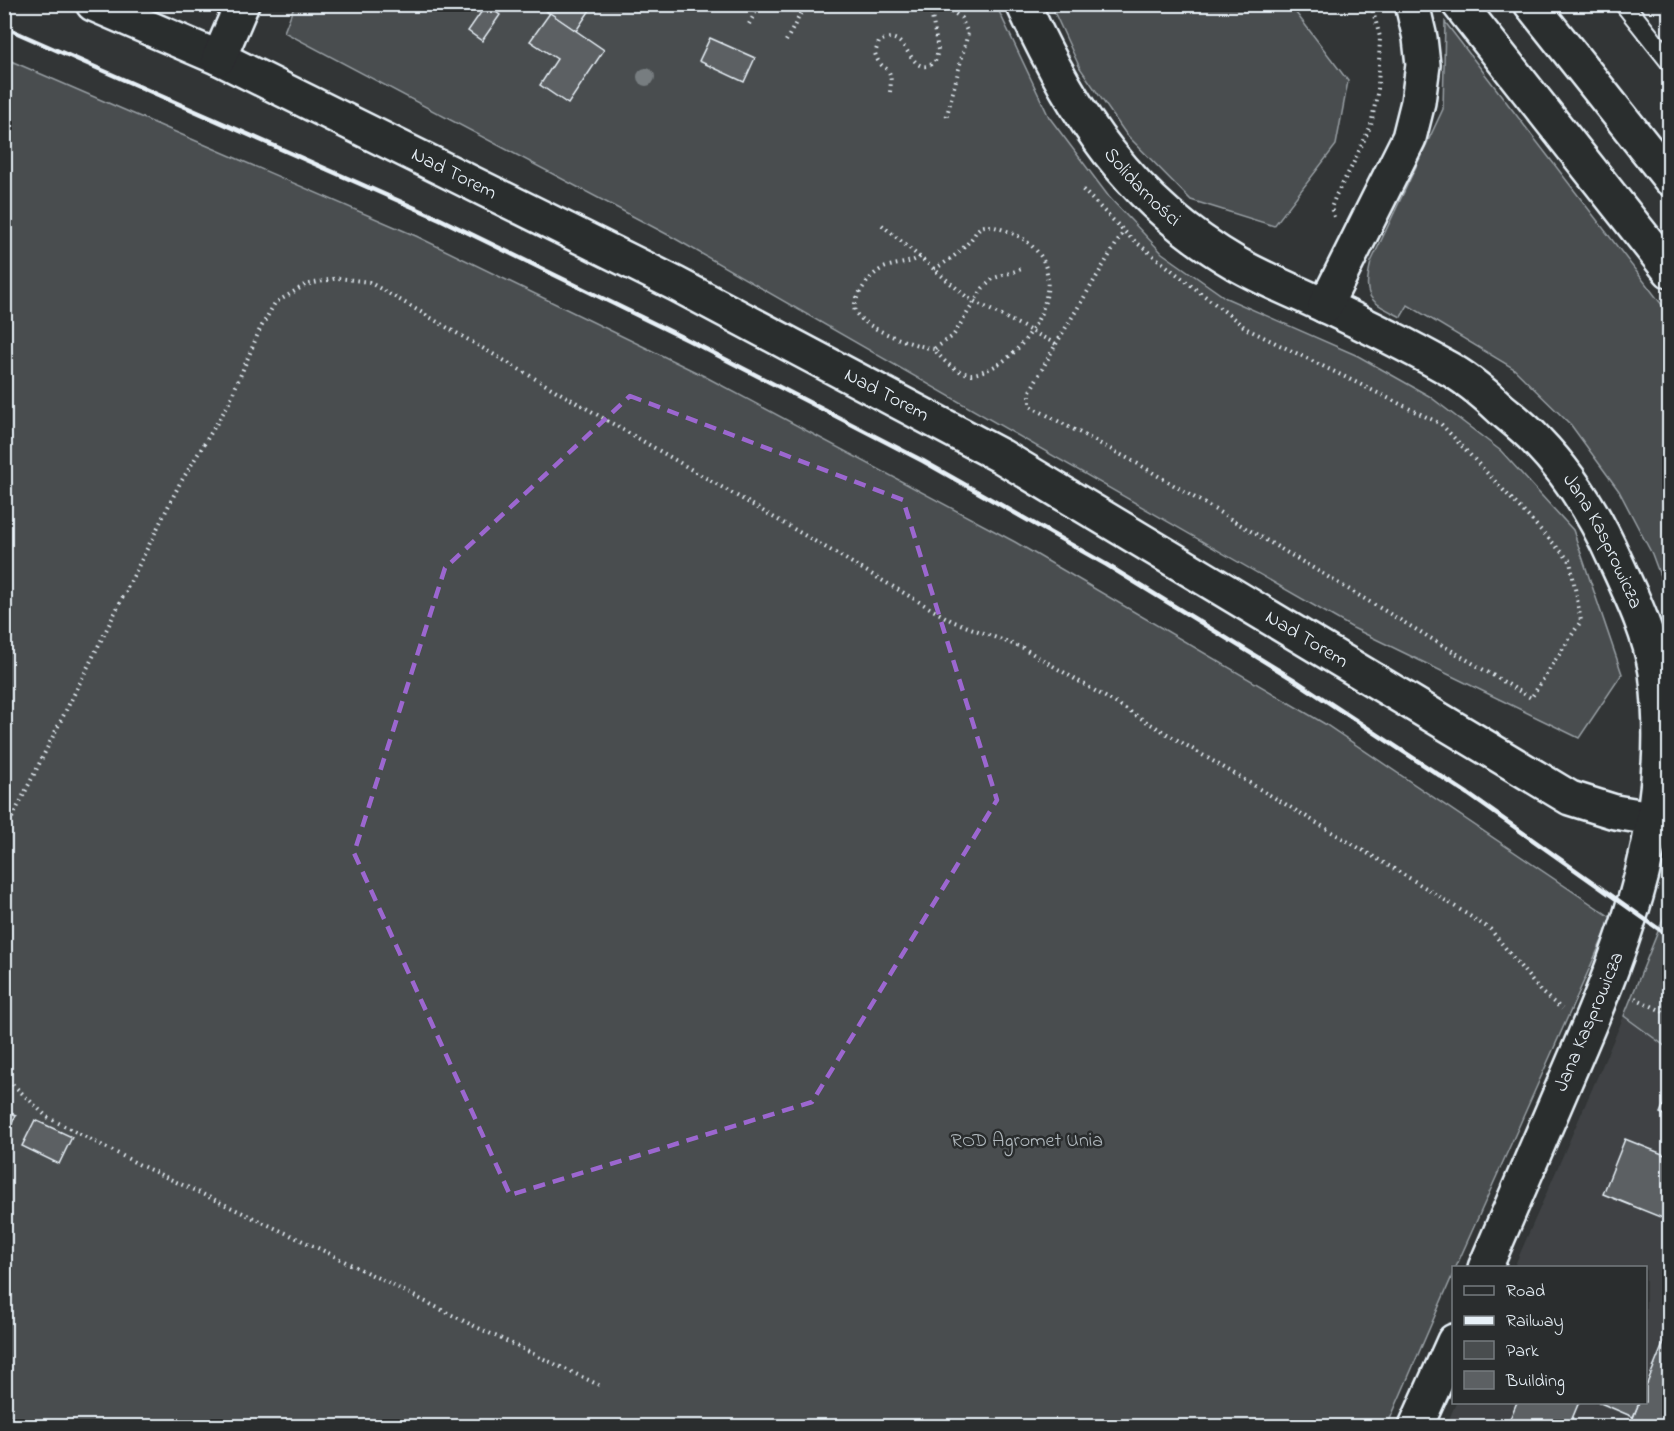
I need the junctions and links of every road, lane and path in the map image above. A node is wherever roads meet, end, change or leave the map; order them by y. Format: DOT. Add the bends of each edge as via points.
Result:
graph roads {
  1 [pos="93,4"];
  2 [pos="242,4"];
  3 [pos="760,4"];
  4 [pos="806,4"];
  5 [pos="1023,4"];
  6 [pos="1371,4"];
  7 [pos="1412,4"];
  8 [pos="1459,4"];
  9 [pos="1531,4"];
  10 [pos="1624,4"];
  11 [pos="749,24"];
  12 [pos="786,41"];
  13 [pos="219,58"];
  14 [pos="1670,62"];
  15 [pos="890,92"];
  16 [pos="946,119"];
  17 [pos="1670,179"];
  18 [pos="1082,189"];
  19 [pos="1335,220"];
  20 [pos="882,225"];
  21 [pos="1124,231"];
  22 [pos="920,257"];
  23 [pos="1022,268"];
  24 [pos="934,269"];
  25 [pos="1670,271"];
  26 [pos="975,301"];
  27 [pos="1325,306"];
  28 [pos="1032,332"];
  29 [pos="1056,344"];
  30 [pos="934,349"];
  31 [pos="1657,819"];
  32 [pos="4,834"];
  33 [pos="1608,984"];
  34 [pos="1670,1015"];
  35 [pos="1588,1030"];
  36 [pos="4,1076"];
  37 [pos="1486,1266"];
  38 [pos="1452,1345"];
  39 [pos="599,1385"];
  40 [pos="1416,1426"];
  1 -- 13 [label="street, Nad Torem"];
  2 -- 13 [label="street"];
  3 -- 11 [label="path"];
  4 -- 12 [label="path"];
  5 -- 27 [label="street, Solidarności" via="1072,101 1096,138 1139,188 1164,212 1238,265"];
  6 -- 19 [label="path" via="1380,37 1378,89 1371,125 1331,208"];
  7 -- 27 [label="street" via="1423,65 1409,138"];
  8 -- 25 [label="street"];
  9 -- 17 [label="street"];
  10 -- 14 [label="lane"];
  13 -- 31 [label="street, Nad Torem" via="676,284 1001,456 1570,798"];
  15 -- 16 [label="path" via="889,70 880,64 875,53 879,42 894,38 915,62 931,66 938,50 931,11 937,8 953,12 961,18 968,33"];
  18 -- 21 [label="path"];
  20 -- 22 [label="path"];
  21 -- 29 [label="path"];
  21 -- 29 [label="path" via="1247,329 1441,424 1570,561 1581,621 1531,698 1140,465 1030,406 1030,391"];
  22 -- 24 [label="path"];
  22 -- 30 [label="path" via="877,272 866,282 854,305 855,312 888,334"];
  23 -- 26 [label="path" via="994,278"];
  24 -- 26 [label="path"];
  24 -- 28 [label="path" via="956,256 979,228 986,226 1019,236 1043,259 1047,274 1044,302"];
  26 -- 28 [label="path"];
  26 -- 30 [label="path" via="953,336"];
  27 -- 31 [label="street, Jana Kasprowicza" via="1447,367 1473,385 1538,441 1572,483 1602,531 1645,627 1661,717 1663,778"];
  28 -- 29 [label="path"];
  28 -- 30 [label="path" via="999,365 977,373 958,370 943,361"];
  31 -- 33 [label="street, Jana Kasprowicza" via="1645,878"];
  32 -- 35 [label="path" via="179,485 228,405 275,303 305,285 338,278 369,282 952,621 1023,648 1416,882 1490,929 1541,992"];
  33 -- 34 [label="path"];
  33 -- 35 [label="street, Jana Kasprowicza"];
  35 -- 37 [label="street, Jana Kasprowicza"];
  36 -- 39 [label="path" via="47,1117"];
  38 -- 40 [label="street"];
}
